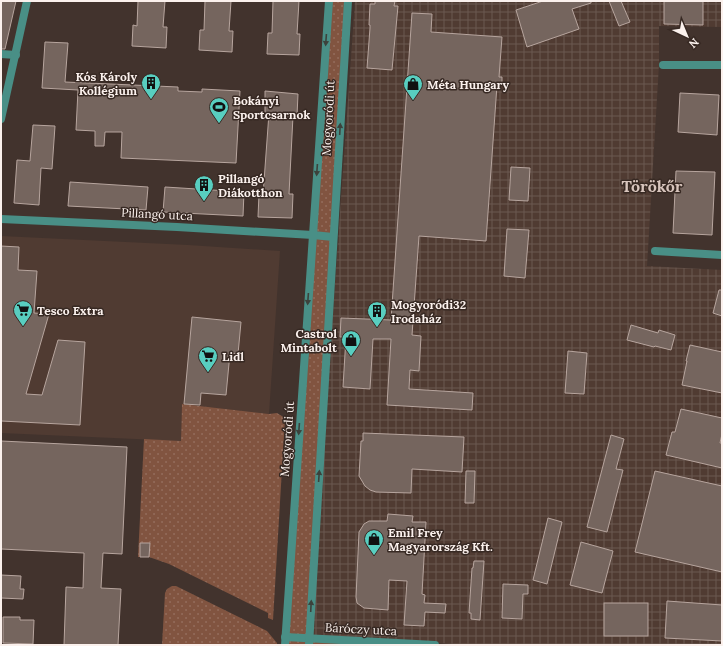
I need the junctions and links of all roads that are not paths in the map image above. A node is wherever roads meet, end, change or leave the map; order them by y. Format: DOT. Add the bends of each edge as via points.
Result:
graph roads {
  1 [pos="27,1"];
  2 [pos="328,1"];
  3 [pos="348,1"];
  4 [pos="1,54"];
  5 [pos="16,55"];
  6 [pos="663,65"];
  7 [pos="722,65"];
  8 [pos="1,119"];
  9 [pos="1,219"];
  10 [pos="313,235"];
  11 [pos="333,237"];
  12 [pos="655,251"];
  13 [pos="722,255"];
  14 [pos="285,641"];
  15 [pos="309,642"];
  16 [pos="435,645"];
  1 -- 5 [label="street"];
  2 -- 10 [label="street, Mogyoródi út, one-way"];
  11 -- 3 [label="street, Mogyoródi út, one-way"];
  4 -- 5 [label="street"];
  5 -- 8 [label="street"];
  6 -- 7 [label="street"];
  9 -- 10 [label="street, Pillangó utca"];
  10 -- 11 [label="street"];
  10 -- 14 [label="street, Mogyoródi út, one-way"];
  15 -- 11 [label="street, Mogyoródi út, one-way"];
  12 -- 13 [label="street"];
  14 -- 15 [label="street, Báróczy utca"];
  15 -- 16 [label="street, Báróczy utca"];
}
